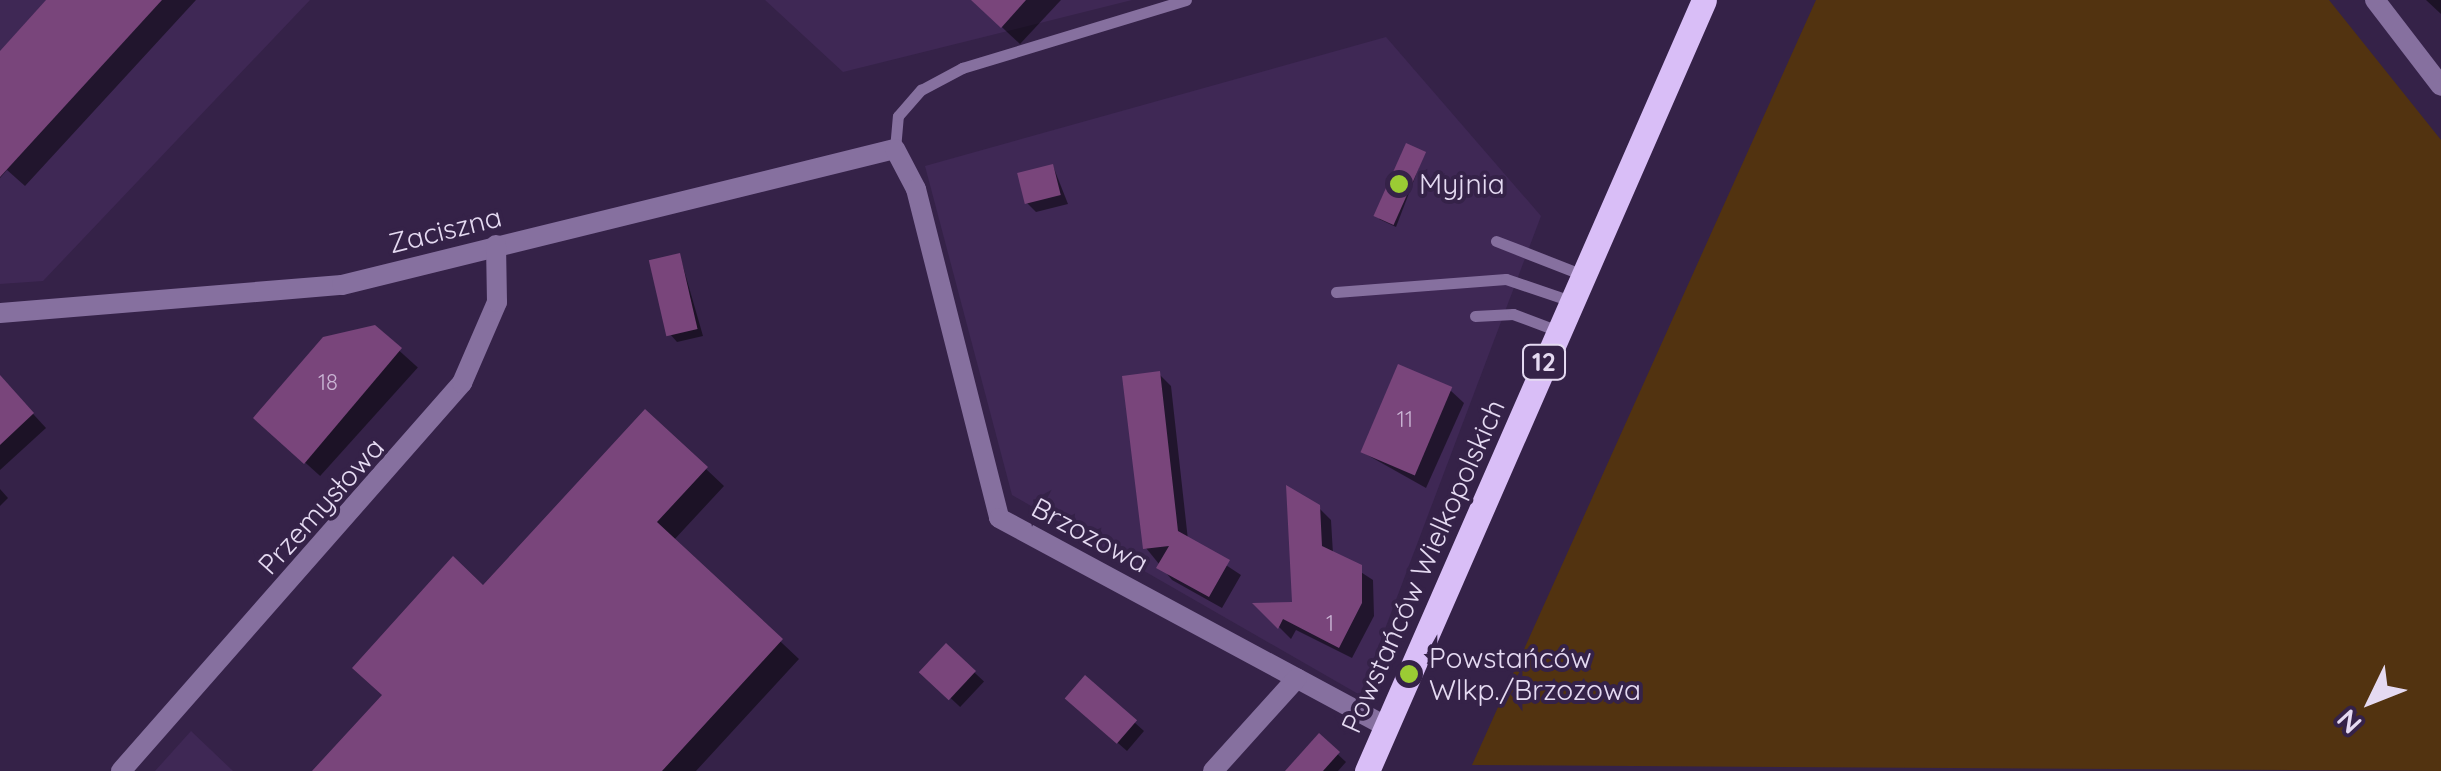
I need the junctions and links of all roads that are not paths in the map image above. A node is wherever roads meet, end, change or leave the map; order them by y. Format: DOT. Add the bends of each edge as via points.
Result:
graph roads {
  1 [pos="1186,0"];
  2 [pos="1704,0"];
  3 [pos="2375,0"];
  4 [pos="2441,86"];
  5 [pos="895,149"];
  6 [pos="1496,241"];
  7 [pos="496,246"];
  8 [pos="1582,275"];
  9 [pos="1336,292"];
  10 [pos="1571,301"];
  11 [pos="0,313"];
  12 [pos="1475,316"];
  13 [pos="1558,331"];
  14 [pos="1297,678"];
  15 [pos="1386,726"];
  16 [pos="121,771"];
  17 [pos="1214,771"];
  18 [pos="1367,771"];
  1 -- 5 [label="lane" via="948,75 898,116"];
  2 -- 8 [label="main road, Powstańców Wielkopolskich / 12"];
  3 -- 4 [label="street"];
  5 -- 7 [label="street, Zaciszna"];
  5 -- 14 [label="street, Brzozowa" via="916,189 1000,518"];
  6 -- 8 [label="lane"];
  7 -- 11 [label="street, Zaciszna" via="309,290"];
  7 -- 16 [label="street, Przemysłowa" via="497,302 462,382"];
  8 -- 10 [label="main road, Powstańców Wielkopolskich / 12"];
  9 -- 10 [label="lane" via="1506,278"];
  10 -- 13 [label="main road, Powstańców Wielkopolskich / 12"];
  12 -- 13 [label="lane" via="1513,314"];
  13 -- 15 [label="main road, Powstańców Wielkopolskich / 12"];
  14 -- 15 [label="street, Brzozowa"];
  14 -- 17 [label="street"];
  15 -- 18 [label="main road, Powstańców Wielkopolskich / 12"];
}
